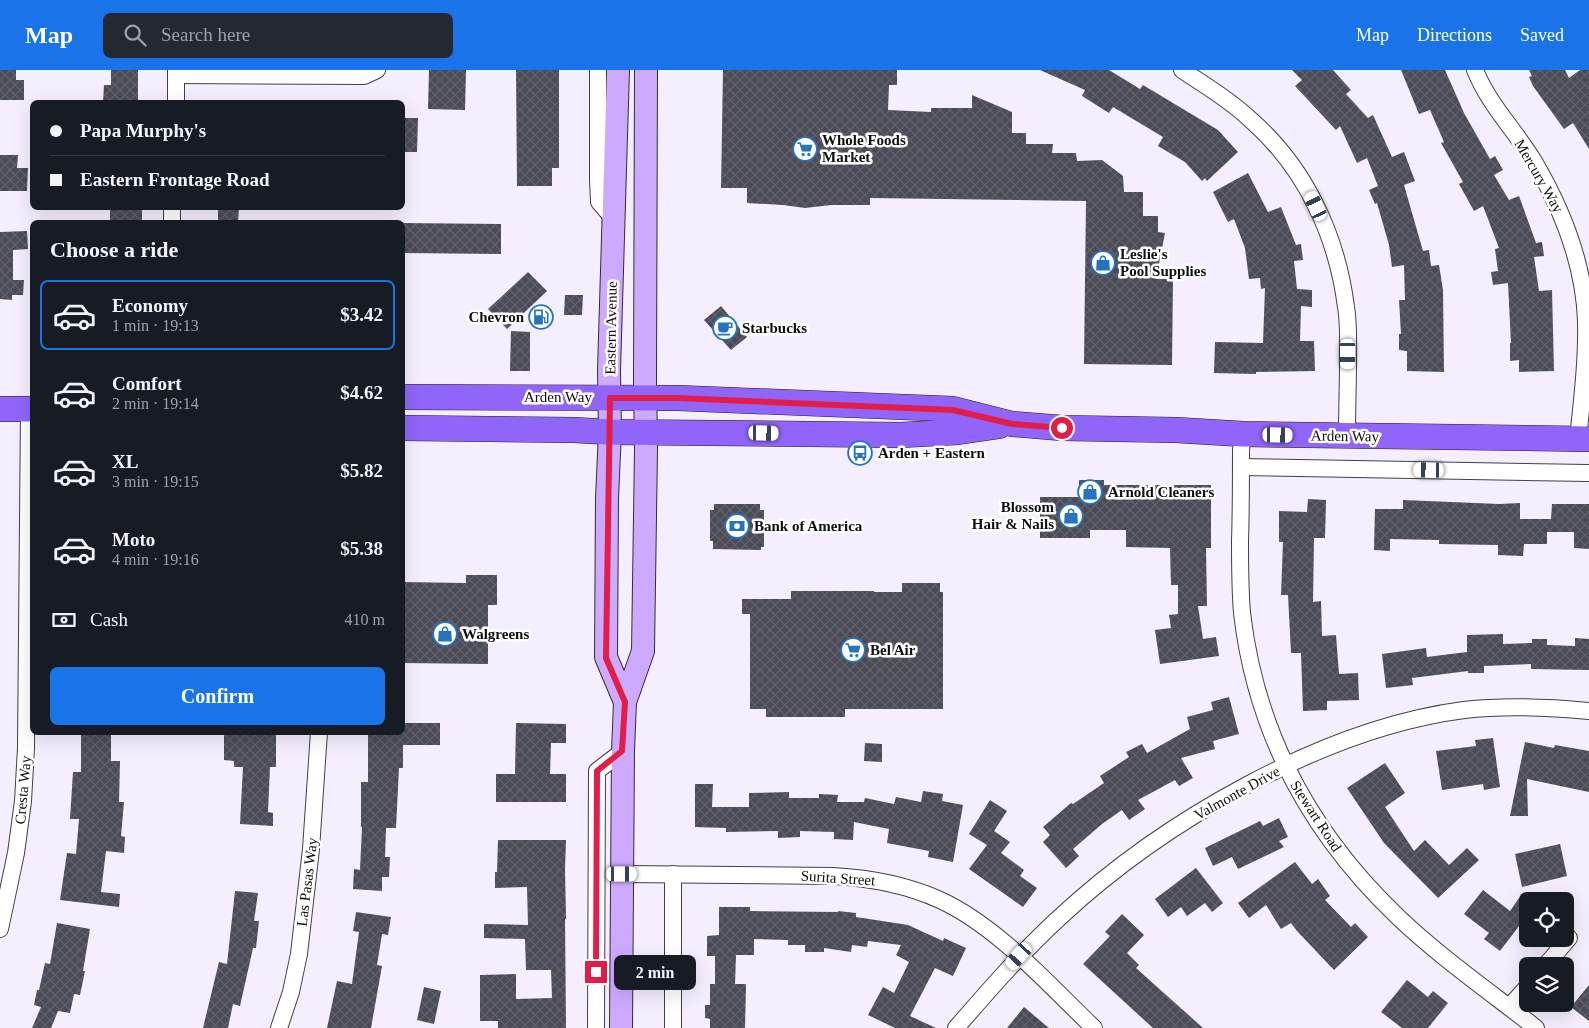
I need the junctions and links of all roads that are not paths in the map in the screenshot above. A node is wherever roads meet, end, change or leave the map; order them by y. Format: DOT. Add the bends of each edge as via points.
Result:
graph roads {
  1 [pos="377,70"];
  2 [pos="598,70"];
  3 [pos="618,70"];
  4 [pos="646,70"];
  5 [pos="1182,70"];
  6 [pos="1475,70"];
  7 [pos="176,73"];
  8 [pos="176,100"];
  9 [pos="613,218"];
  10 [pos="405,397"];
  11 [pos="610,398"];
  12 [pos="645,398"];
  13 [pos="0,409"];
  14 [pos="30,409"];
  15 [pos="1012,424"];
  16 [pos="405,428"];
  17 [pos="610,432"];
  18 [pos="646,432"];
  19 [pos="1243,434"];
  20 [pos="1348,436"];
  21 [pos="1584,439"];
  22 [pos="1241,467"];
  23 [pos="1589,473"];
  24 [pos="30,477"];
  25 [pos="625,702"];
  26 [pos="1589,711"];
  27 [pos="318,735"];
  28 [pos="622,751"];
  29 [pos="1285,766"];
  30 [pos="622,874"];
  31 [pos="673,874"];
  32 [pos="0,929"];
  33 [pos="1562,947"];
  34 [pos="1019,956"];
  35 [pos="1553,957"];
  36 [pos="1519,996"];
  37 [pos="1509,1007"];
  38 [pos="279,1028"];
  39 [pos="596,1028"];
  40 [pos="621,1028"];
  41 [pos="673,1028"];
  42 [pos="956,1028"];
  43 [pos="1094,1028"];
  44 [pos="1536,1028"];
  1 -- 7 [label="street" via="364,76"];
  2 -- 9 [label="street" via="599,202"];
  3 -- 9 [label="main road, Eastern Avenue"];
  4 -- 12 [label="main road, Eastern Avenue"];
  5 -- 20 [label="street" via="1230,102 1253,122 1285,155 1310,192 1329,234 1347,308"];
  6 -- 21 [label="street, Mercury Way" via="1493,105 1549,187 1574,251 1586,319"];
  7 -- 8 [label="street"];
  9 -- 11 [label="main road, Eastern Avenue"];
  10 -- 11 [label="main road, Arden Way"];
  11 -- 12 [label="main road, Arden Way"];
  11 -- 17 [label="main road, Eastern Avenue"];
  12 -- 15 [label="main road, Arden Way" via="953,410"];
  12 -- 18 [label="main road, Eastern Avenue"];
  13 -- 14 [label="main road"];
  15 -- 18 [label="main road, Arden Way" via="958,432 900,435"];
  15 -- 19 [label="main road, Arden Way"];
  16 -- 17 [label="main road, Arden Way"];
  17 -- 18 [label="main road, Arden Way"];
  17 -- 25 [label="main road, Eastern Avenue" via="606,658"];
  18 -- 25 [label="main road, Eastern Avenue" via="643,652"];
  19 -- 20 [label="main road, Arden Way"];
  19 -- 22 [label="street, Stewart Road"];
  20 -- 21 [label="main road, Arden Way"];
  22 -- 23 [label="street"];
  22 -- 29 [label="street, Stewart Road" via="1240,581 1249,660 1272,737"];
  24 -- 32 [label="street, Cresta Way" via="23,801"];
  25 -- 28 [label="main road, Eastern Avenue"];
  26 -- 29 [label="street, Valmonte Drive" via="1497,707 1414,719 1346,741"];
  27 -- 38 [label="street, Las Pasas Way" via="311,849 299,954"];
  28 -- 30 [label="main road, Eastern Avenue"];
  28 -- 39 [label="street" via="597,771"];
  29 -- 34 [label="street, Valmonte Drive" via="1190,818 1150,846 1097,885"];
  29 -- 37 [label="street, Stewart Road" via="1330,841 1369,887 1429,944"];
  30 -- 31 [label="street, Surita Street"];
  30 -- 40 [label="main road, Eastern Avenue"];
  31 -- 34 [label="street, Surita Street" via="832,876 888,882 964,912"];
  31 -- 41 [label="street"];
  33 -- 35 [label="street"];
  34 -- 42 [label="street, Valmonte Drive"];
  34 -- 43 [label="street, Surita Street"];
  36 -- 37 [label="street"];
  37 -- 44 [label="street, Stewart Road"];
}
